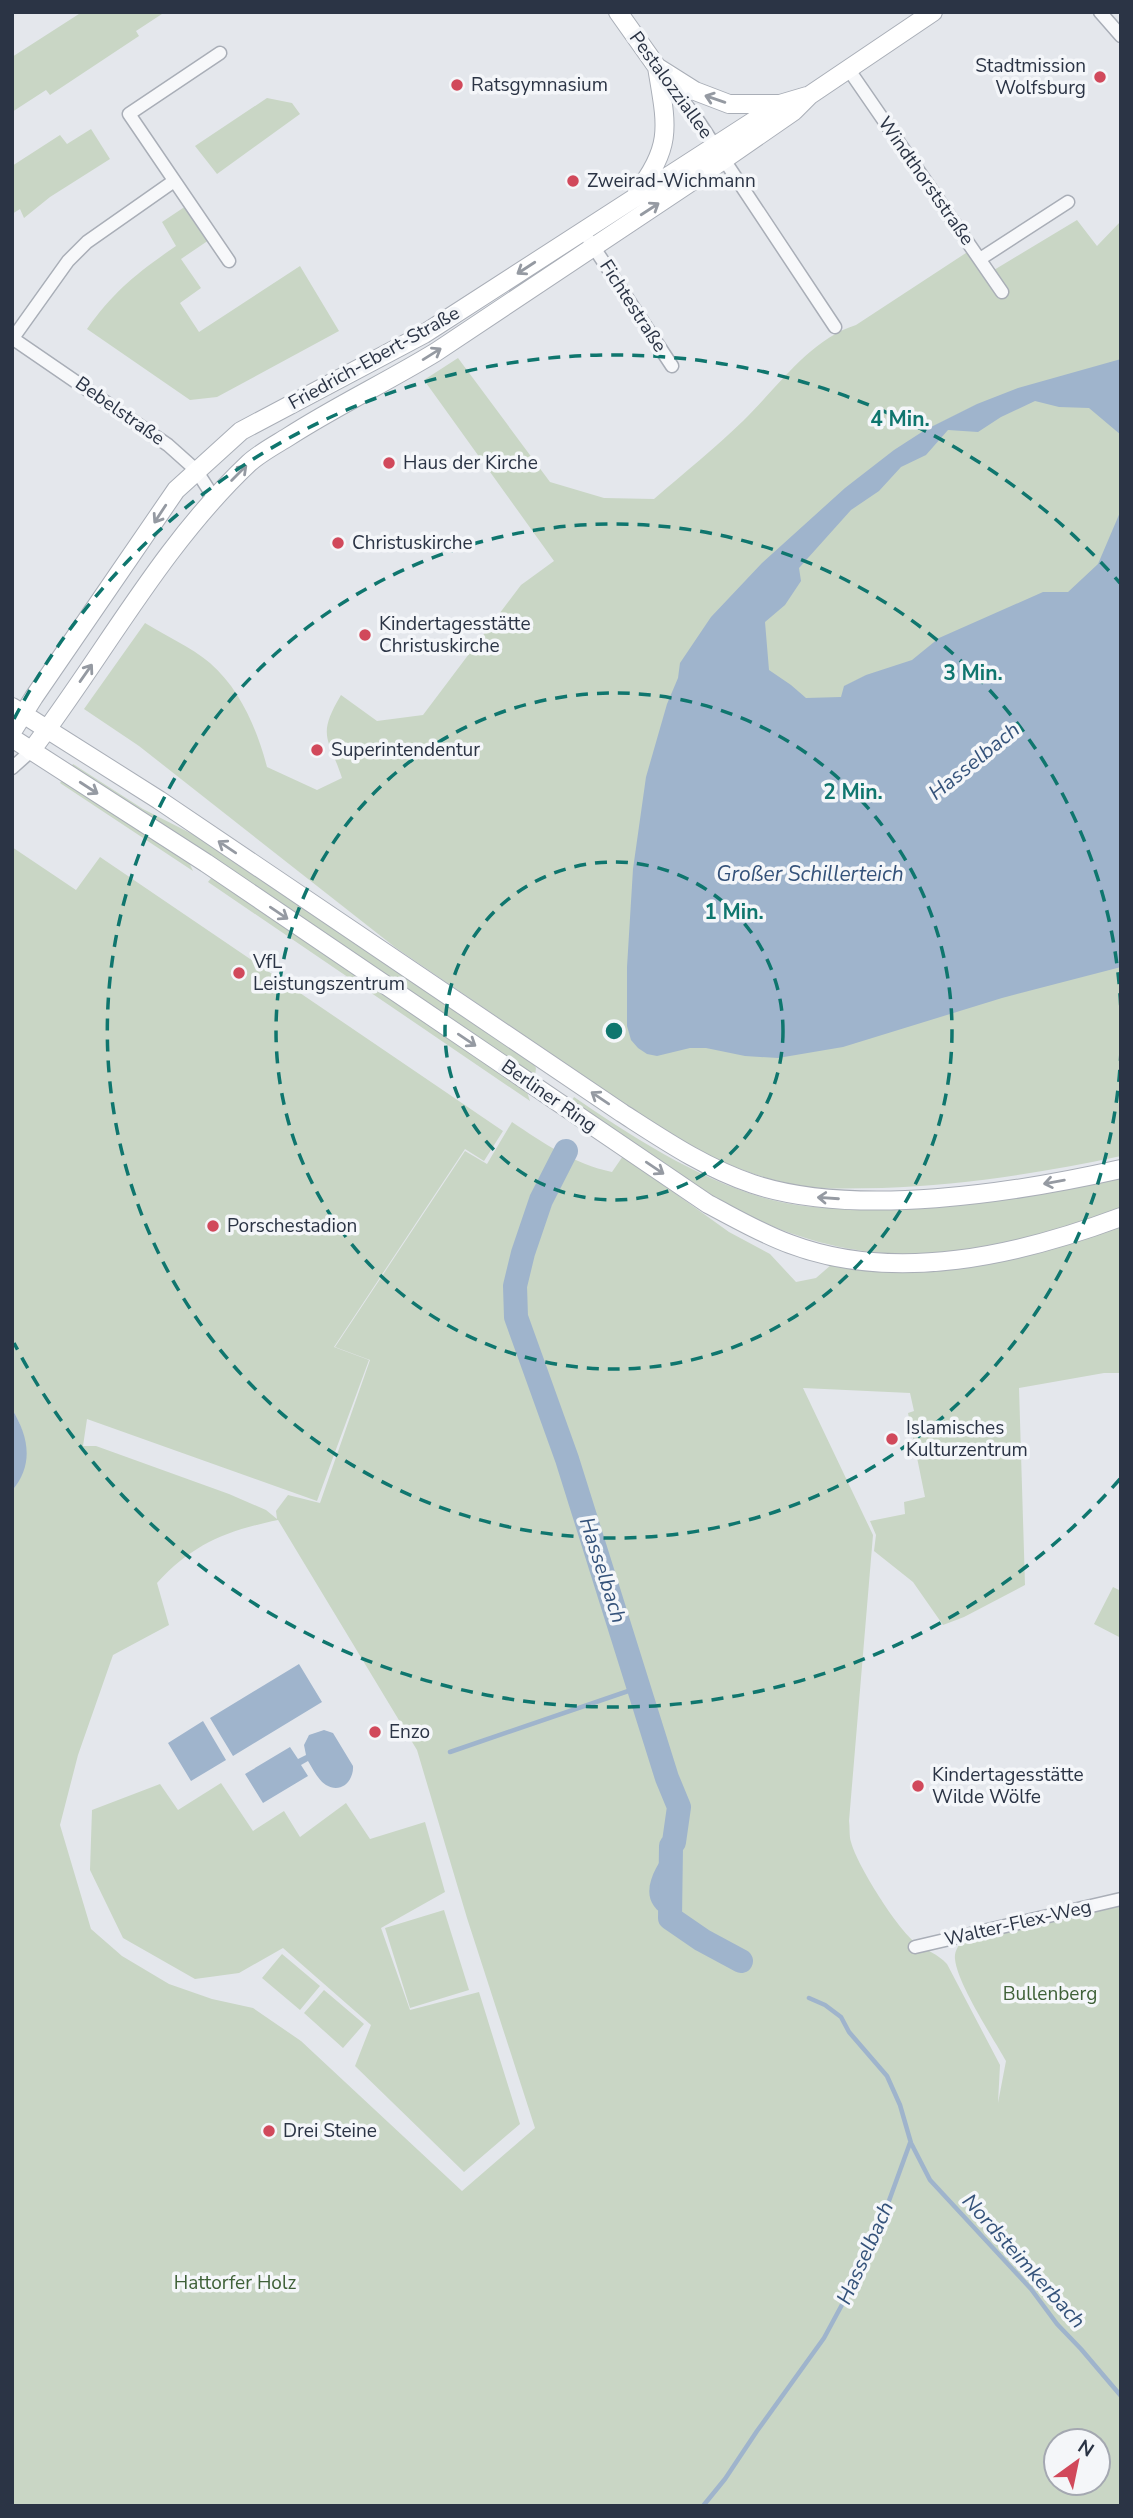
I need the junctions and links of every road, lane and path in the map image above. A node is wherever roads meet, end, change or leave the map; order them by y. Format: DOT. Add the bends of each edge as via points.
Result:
graph roads {
  1 [pos="618,12"];
  2 [pos="933,12"];
  3 [pos="1100,12"];
  4 [pos="1121,36"];
  5 [pos="220,53"];
  6 [pos="657,67"];
  7 [pos="849,70"];
  8 [pos="810,95"];
  9 [pos="780,104"];
  10 [pos="719,153"];
  11 [pos="174,181"];
  12 [pos="631,198"];
  13 [pos="1068,202"];
  14 [pos="583,231"];
  15 [pos="593,246"];
  16 [pos="980,260"];
  17 [pos="229,261"];
  18 [pos="1002,292"];
  19 [pos="835,327"];
  20 [pos="13,338"];
  21 [pos="672,366"];
  22 [pos="196,470"];
  23 [pos="214,498"];
  24 [pos="18,711"];
  25 [pos="47,729"];
  26 [pos="12,732"];
  27 [pos="12,738"];
  28 [pos="31,751"];
  29 [pos="12,768"];
  30 [pos="1121,1169"];
  31 [pos="1121,1217"];
  32 [pos="1121,1899"];
  33 [pos="915,1947"];
  1 -- 6 [label="street, Pestalozziallee"];
  2 -- 7 [label="street, Friedrich-Ebert-Straße"];
  3 -- 4 [label="street"];
  5 -- 11 [label="street" via="130,114"];
  9 -- 6 [label="street, one-way" via="747,106 712,99"];
  6 -- 10 [label="street, Pestalozziallee"];
  6 -- 12 [label="street" via="664,144 653,171"];
  7 -- 8 [label="street, Friedrich-Ebert-Straße"];
  7 -- 16 [label="street, Windthorststraße"];
  8 -- 9 [label="street, Friedrich-Ebert-Straße"];
  8 -- 10 [label="street, Friedrich-Ebert-Straße" via="794,111"];
  9 -- 10 [label="street, Friedrich-Ebert-Straße"];
  10 -- 12 [label="street, Friedrich-Ebert-Straße"];
  15 -- 10 [label="street, Friedrich-Ebert-Straße, one-way"];
  10 -- 19 [label="street, Pestalozziallee"];
  11 -- 17 [label="street"];
  11 -- 20 [label="street" via="87,242"];
  12 -- 14 [label="street, Friedrich-Ebert-Straße"];
  13 -- 16 [label="street"];
  14 -- 15 [label="street, Fichtestraße"];
  14 -- 22 [label="street, Friedrich-Ebert-Straße, one-way" via="424,334 241,431"];
  15 -- 21 [label="street, Fichtestraße"];
  23 -- 15 [label="street, Friedrich-Ebert-Straße, one-way" via="250,461 436,352"];
  16 -- 18 [label="street, Windthorststraße"];
  20 -- 22 [label="street, Bebelstraße" via="168,444"];
  22 -- 23 [label="street, Bebelstraße"];
  22 -- 24 [label="street, Friedrich-Ebert-Straße, one-way" via="176,490"];
  25 -- 23 [label="street, Friedrich-Ebert-Straße, one-way" via="169,553"];
  24 -- 25 [label="street, Berliner Ring"];
  24 -- 26 [label="street, Friedrich-Ebert-Straße"];
  25 -- 28 [label="street, Friedrich-Ebert-Straße"];
  30 -- 25 [label="street, Berliner Ring, one-way" via="996,1191 867,1201 800,1197 751,1184 692,1157 634,1121"];
  27 -- 28 [label="street, Berliner Ring"];
  28 -- 29 [label="street"];
  28 -- 31 [label="street, Berliner Ring, one-way" via="206,863 708,1204 791,1245 863,1260 963,1259 1015,1249"];
  32 -- 33 [label="street, Walter-Flex-Weg"];
}
